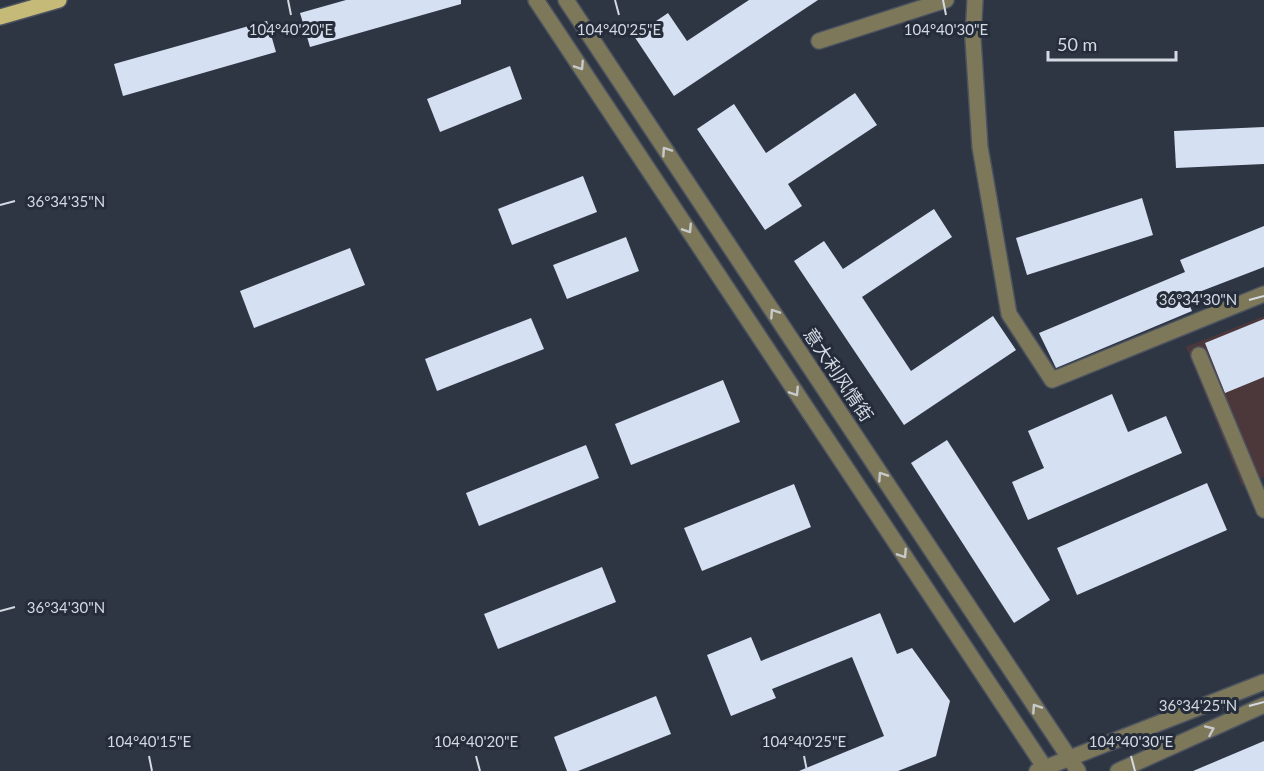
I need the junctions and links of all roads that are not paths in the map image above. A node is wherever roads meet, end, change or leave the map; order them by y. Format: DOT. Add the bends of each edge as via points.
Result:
graph roads {
  1 [pos="59,0"];
  2 [pos="536,0"];
  3 [pos="566,0"];
  4 [pos="946,0"];
  5 [pos="975,0"];
  6 [pos="0,17"];
  7 [pos="819,41"];
  8 [pos="1264,294"];
  9 [pos="1199,355"];
  10 [pos="1264,510"];
  11 [pos="1264,682"];
  12 [pos="1264,705"];
  13 [pos="1068,757"];
  14 [pos="1042,770"];
  15 [pos="1078,771"];
  16 [pos="1118,771"];
  1 -- 6 [label="main road"];
  2 -- 14 [label="street, one-way"];
  13 -- 3 [label="street, 意大利风情街, one-way"];
  4 -- 7 [label="street"];
  5 -- 8 [label="street" via="973,39 980,147 1009,314 1052,380"];
  9 -- 10 [label="street"];
  11 -- 13 [label="street"];
  16 -- 12 [label="street, one-way"];
  13 -- 14 [label="street"];
  13 -- 15 [label="street, 意大利风情街"];
}
